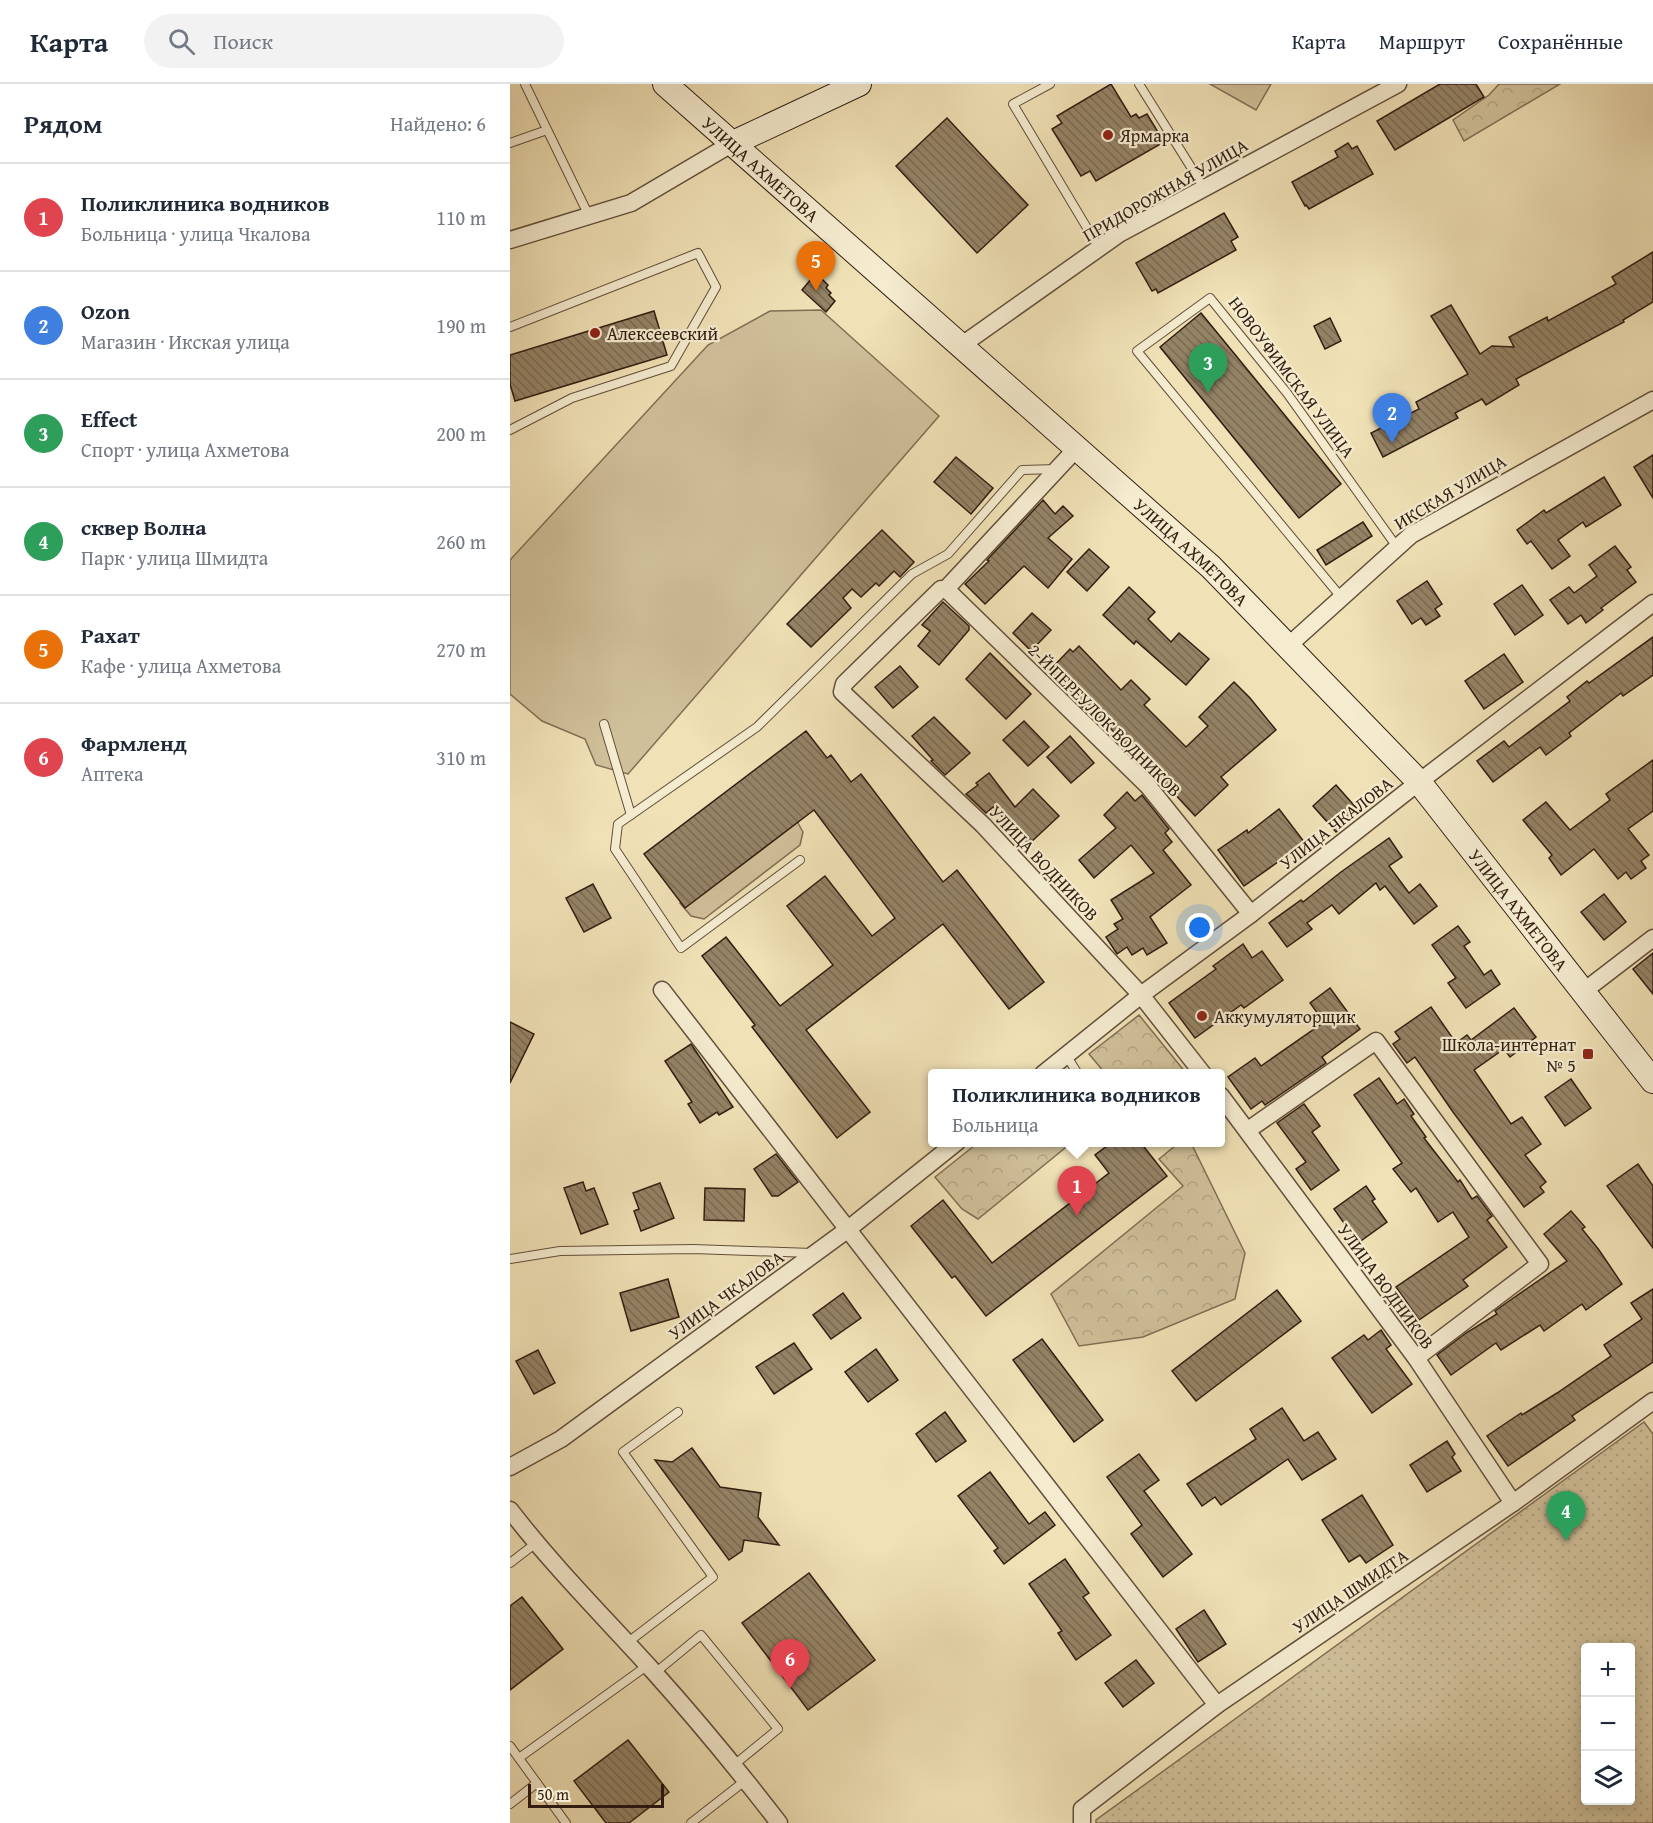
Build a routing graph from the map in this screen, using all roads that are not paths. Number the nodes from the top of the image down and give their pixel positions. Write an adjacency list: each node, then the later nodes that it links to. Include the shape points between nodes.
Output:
1 (525, 84): 7 (lane)
2 (665, 84): 9 (main road, УЛИЦА АХМЕТОВА)
3 (859, 84): 9 (main road)
4 (1050, 84): 13 (lane, via 1013,104)
5 (1138, 84): 10 (lane)
6 (1398, 84): 10 (street, ПРИДОРОЖНАЯ УЛИЦА)
7 (547, 130): 8 (lane); 11 (lane)
8 (510, 143)
9 (733, 143): 11 (street, via 631,202); 15 (main road, УЛИЦА АХМЕТОВА)
10 (1204, 188): 13 (street, ПРИДОРОЖНАЯ УЛИЦА)
11 (589, 217): 12 (street)
12 (510, 240)
13 (1099, 248): 15 (street, ПРИДОРОЖНАЯ УЛИЦА)
14 (510, 327): 17 (lane, via 698,254 716,287 671,366 572,398)
15 (962, 345): 18 (main road, УЛИЦА АХМЕТОВА)
16 (1653, 400): 20 (street, ИКСКАЯ УЛИЦА, via 1427,525)
17 (510, 430)
18 (1076, 449): 19 (street); 24 (main road, УЛИЦА АХМЕТОВА, via 1211,567)
19 (1057, 469): 21 (street); 27 (lane, via 1022,470 948,554 912,574 757,727)
20 (1397, 547): 22 (street, ИКСКАЯ УЛИЦА); 22 (lane, НОВОУФИМСКАЯ УЛИЦА, via 1287,393 1210,298 1137,351)
21 (946, 589): 29 (street, 2-Й ПЕРЕУЛОК ВОДНИКОВ, via 1148,786); 33 (street, УЛИЦА ВОДНИКОВ, via 941,589 844,684 842,692 983,825)
22 (1341, 597): 24 (street, ИКСКАЯ УЛИЦА)
23 (1653, 603): 26 (street, УЛИЦА ЧКАЛОВА)
24 (1288, 646): 26 (main road, УЛИЦА АХМЕТОВА)
25 (603, 724): 27 (lane)
26 (1419, 782): 29 (street, УЛИЦА ЧКАЛОВА); 32 (main road, УЛИЦА АХМЕТОВА)
27 (631, 815): 28 (lane, via 618,825 615,849 681,948)
28 (800, 860)
29 (1251, 914): 33 (street, УЛИЦА ЧКАЛОВА)
30 (1653, 938): 32 (street)
31 (662, 990): 42 (street)
32 (1584, 991): 38 (main road, УЛИЦА АХМЕТОВА)
33 (1141, 995): 34 (street, УЛИЦА ЧКАЛОВА); 37 (street, УЛИЦА ВОДНИКОВ)
34 (1066, 1055): 35 (street, УЛИЦА ЧКАЛОВА); 36 (lane)
35 (1049, 1069)
36 (1075, 1069)
37 (1199, 1069)
38 (1653, 1081)
39 (1225, 1101): 40 (street, УЛИЦА ВОДНИКОВ)
40 (1248, 1130): 45 (street, УЛИЦА ВОДНИКОВ); 45 (street, via 1376,1041 1540,1264)
41 (952, 1147): 42 (street, УЛИЦА ЧКАЛОВА)
42 (848, 1230): 43 (street, УЛИЦА ЧКАЛОВА); 55 (street)
43 (816, 1253): 44 (lane, via 693,1249 560,1251); 48 (street, УЛИЦА ЧКАЛОВА, via 561,1439)
44 (510, 1259)
45 (1416, 1358): 49 (street, УЛИЦА ВОДНИКОВ)
46 (1653, 1401): 49 (street, УЛИЦА ШМИДТА)
47 (678, 1412): 53 (lane, via 623,1452 713,1577)
48 (510, 1467)
49 (1514, 1503): 55 (street, УЛИЦА ШМИДТА)
50 (510, 1510): 51 (street)
51 (536, 1543): 52 (lane); 53 (street)
52 (510, 1563)
53 (627, 1643): 54 (street)
54 (651, 1669): 57 (lane); 58 (street); 58 (lane, via 701,1635 778,1729)
55 (1217, 1705): 65 (street, УЛИЦА ШМИДТА, via 1082,1809)
56 (510, 1746): 57 (lane)
57 (519, 1758): 60 (lane)
58 (734, 1765): 59 (street)
59 (746, 1780): 63 (lane); 64 (street)
60 (537, 1783): 61 (lane); 62 (lane)
61 (510, 1803)
62 (566, 1823)
63 (691, 1823)
64 (779, 1823)
65 (1082, 1823)

